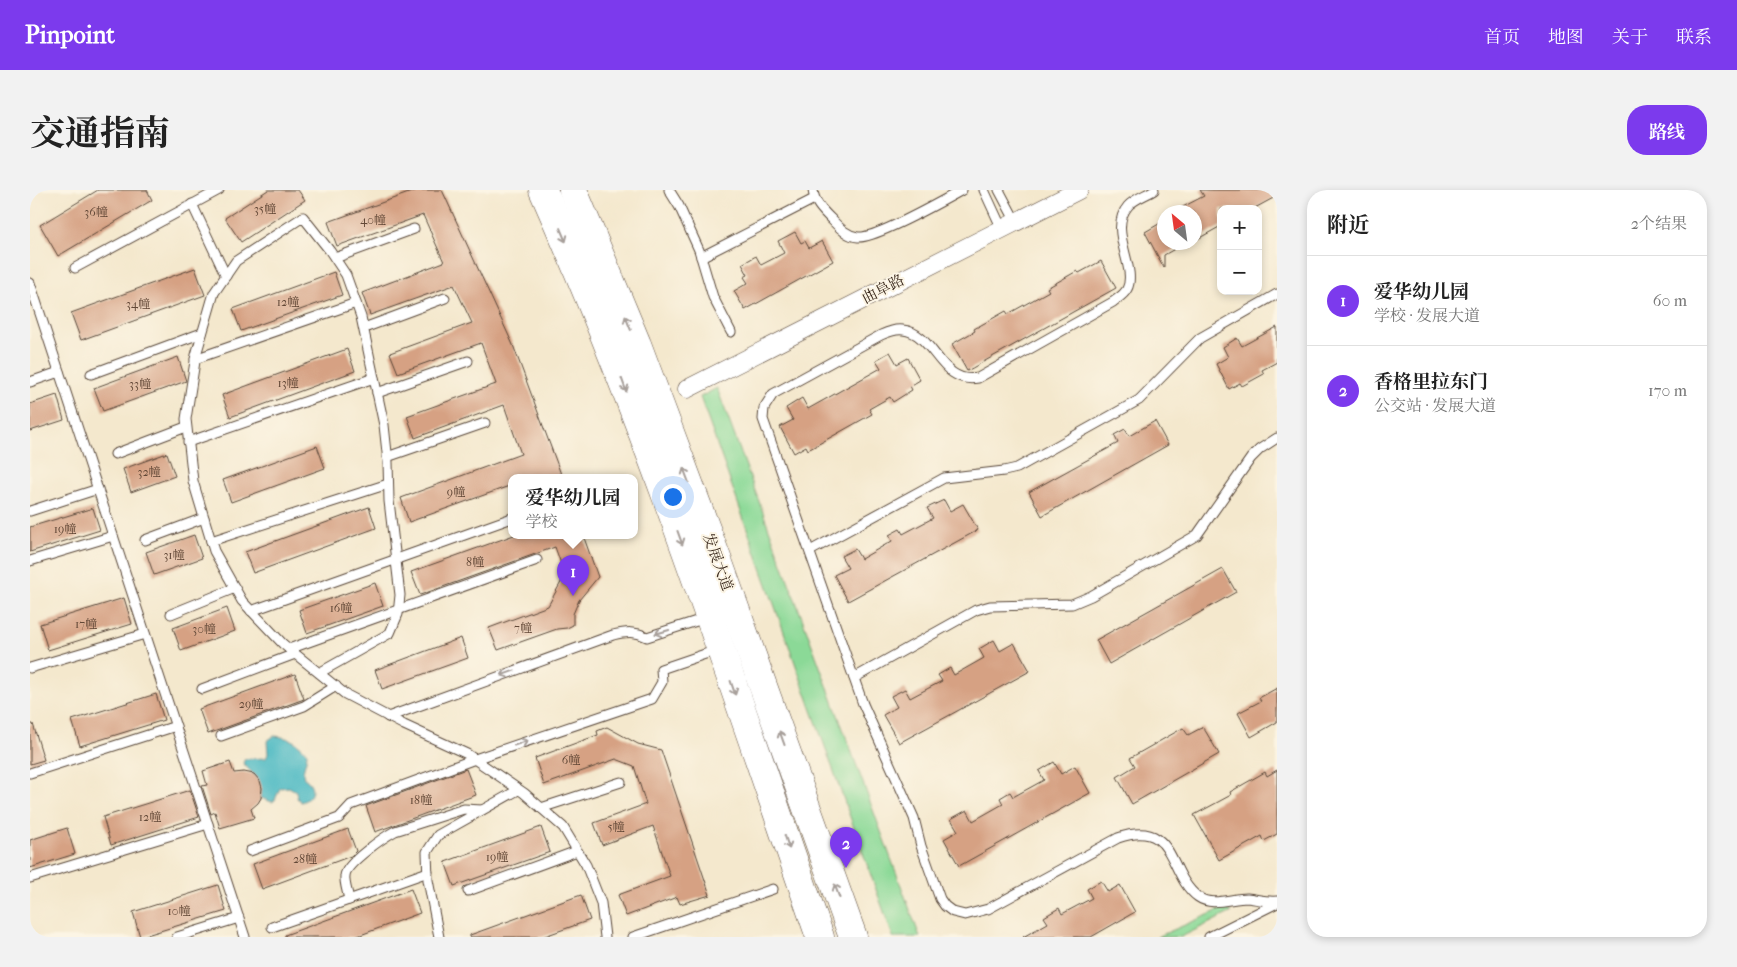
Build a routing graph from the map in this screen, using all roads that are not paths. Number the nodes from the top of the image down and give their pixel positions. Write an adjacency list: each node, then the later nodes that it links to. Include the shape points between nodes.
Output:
1 (219, 190): 11 (lane)
2 (543, 190): 56 (main road, 发展大道, one-way to 56, via 610,346)
3 (573, 190): 91 (main road, 发展大道, one-way to 3, via 637,344)
4 (669, 190): 14 (lane)
5 (962, 190): 10 (lane, via 868,237 844,232)
6 (984, 190): 12 (lane)
7 (999, 190): 12 (lane)
8 (1079, 190): 12 (street, 曲阜路)
9 (1154, 190): 48 (lane, via 1129,204 1120,221 1128,272 1128,287 1123,295 978,378 969,380 953,374 919,337 902,329 881,335 773,394 764,408 763,419)
10 (813, 194): 14 (lane)
11 (192, 204): 16 (lane); 17 (lane)
12 (1009, 226): 32 (street, 曲阜路)
13 (414, 229): 15 (lane)
14 (700, 257): 24 (lane, via 713,298)
15 (335, 258): 17 (lane, via 303,217 236,261); 22 (lane, via 346,275)
16 (75, 268)
17 (226, 276): 25 (lane, via 214,293)
18 (30, 284): 19 (lane)
19 (31, 294): 28 (lane)
20 (1277, 294): 48 (lane, via 1200,338 1139,400 1126,409 1017,468 944,478)
21 (445, 298): 23 (lane)
22 (356, 303): 23 (lane); 26 (lane)
23 (364, 328): 30 (lane)
24 (731, 332)
25 (202, 333): 26 (lane); 29 (lane)
26 (195, 359): 35 (lane)
27 (468, 361): 33 (lane)
28 (59, 372): 31 (lane); 41 (lane)
29 (90, 374)
30 (374, 378): 33 (lane); 37 (lane)
31 (30, 382)
32 (687, 389)
33 (377, 393): 39 (lane)
34 (485, 423): 39 (lane)
35 (186, 427): 37 (lane); 38 (lane)
36 (1277, 438): 62 (lane, via 1251,458 1196,535 1091,596 1072,604 990,606 976,610)
37 (188, 442): 43 (lane, via 193,482)
38 (115, 454)
39 (387, 457): 40 (lane)
40 (388, 484): 47 (lane); 49 (lane)
41 (98, 489): 42 (lane); 45 (lane)
42 (30, 511)
43 (204, 518): 46 (lane); 47 (lane)
44 (508, 519): 49 (lane)
45 (113, 536): 51 (lane); 57 (lane)
46 (145, 540)
47 (211, 542): 52 (lane)
48 (810, 550): 62 (lane)
49 (396, 560): 53 (lane); 54 (lane)
50 (537, 560): 53 (lane)
51 (30, 561)
52 (235, 588): 54 (lane); 55 (lane)
53 (399, 609): 59 (lane); 61 (lane, via 390,633)
54 (251, 611): 59 (lane)
55 (171, 614)
56 (708, 617): 58 (main road, 发展大道); 65 (lane, one-way to 65, via 647,637 638,632 613,635)
57 (145, 634): 60 (lane); 66 (lane)
58 (720, 649): 68 (lane, one-way to 58, via 652,699 662,682 661,669); 90 (main road, 发展大道, one-way to 90)
59 (292, 651): 61 (lane); 64 (lane)
60 (30, 668)
61 (319, 673): 63 (lane)
62 (854, 678): 82 (lane, via 914,818 940,899 953,912 964,915 988,909 1131,834 1145,834 1162,843 1187,884 1206,901 1241,898)
63 (336, 686): 65 (lane); 67 (lane, via 304,706)
64 (202, 689)
65 (388, 717): 68 (lane)
66 (176, 726): 69 (lane); 74 (lane)
67 (221, 736)
68 (474, 759): 71 (lane); 75 (lane, via 351,805 339,818)
69 (30, 773)
70 (620, 782): 72 (lane)
71 (518, 790): 72 (lane); 73 (lane)
72 (541, 808): 76 (lane, via 563,826)
73 (482, 810): 77 (lane, via 438,835 427,852); 81 (lane, via 464,809 385,837 348,868 344,876)
74 (208, 824): 78 (lane); 83 (lane)
75 (250, 850)
76 (577, 851): 80 (lane); 88 (lane, via 601,903)
77 (428, 872): 81 (lane); 87 (lane)
78 (30, 878)
79 (773, 890): 89 (lane)
80 (468, 891)
81 (349, 900): 84 (lane)
82 (1277, 902): 92 (lane)
83 (239, 918): 85 (lane); 86 (lane)
84 (272, 927)
85 (177, 937)
86 (245, 937)
87 (439, 937)
88 (605, 937)
89 (633, 937)
90 (820, 937)
91 (853, 937)
92 (1209, 937)

